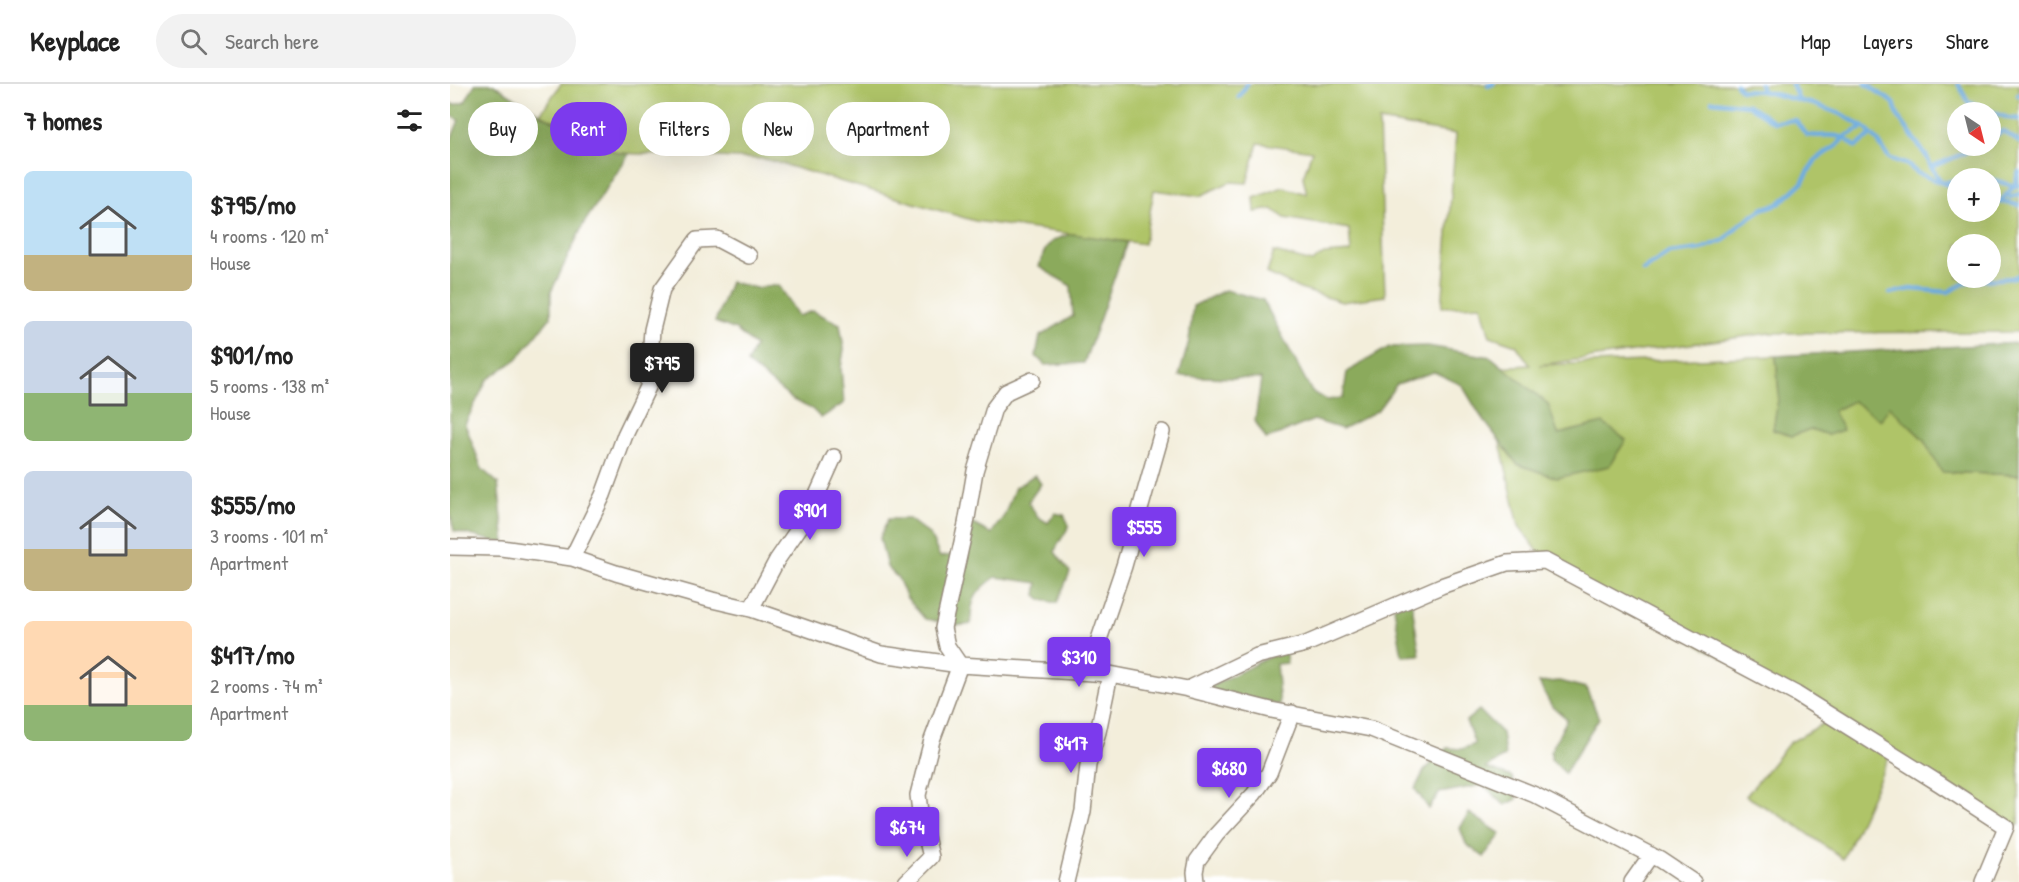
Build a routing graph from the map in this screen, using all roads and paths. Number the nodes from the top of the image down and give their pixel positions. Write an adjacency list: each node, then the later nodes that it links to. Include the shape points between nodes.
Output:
1 (749, 256): 6 (street, via 717,239 698,240 662,290 652,330 648,387)
2 (1032, 380): 8 (street, via 1006,392 994,408 975,471 943,628 947,646)
3 (1162, 432): 9 (street, via 1124,566)
4 (834, 457): 7 (street, via 808,515 777,560)
5 (450, 547): 6 (street, via 501,548)
6 (572, 558): 7 (street)
7 (751, 609): 8 (street, via 881,654)
8 (960, 665): 9 (street); 14 (street, via 932,740 918,795 931,857)
9 (1088, 672): 10 (street)
10 (1110, 674): 11 (street); 15 (street)
11 (1188, 689): 12 (street); 19 (street, via 1257,656 1306,644 1441,586 1507,563 1545,561 1796,694 2006,827)
12 (1292, 713): 13 (street, via 1371,729 1434,753 1535,795); 16 (street, via 1269,773 1197,861)
13 (1651, 855): 17 (street); 18 (street)
14 (906, 882)
15 (1066, 882)
16 (1196, 882)
17 (1632, 882)
18 (1693, 882)
19 (1983, 882)

